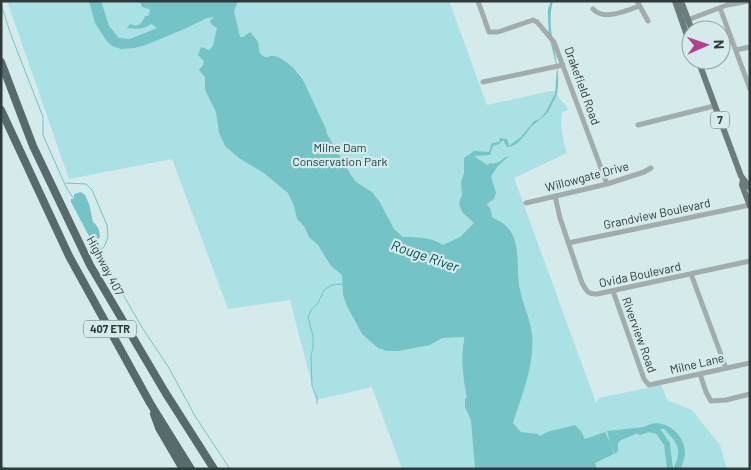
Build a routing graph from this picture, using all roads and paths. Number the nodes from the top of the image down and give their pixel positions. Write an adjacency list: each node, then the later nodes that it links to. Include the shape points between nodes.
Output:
1 (478, 1): 15 (street, Drakefield Road, via 489,32 535,21 554,42)
2 (675, 1): 8 (main road)
3 (680, 1): 9 (main road)
4 (749, 1): 6 (street)
5 (638, 4): 7 (street, via 630,10 604,15); 11 (street)
6 (720, 8): 10 (street); 13 (street)
7 (592, 9)
8 (684, 20)
9 (685, 20)
10 (688, 20)
11 (648, 21)
12 (750, 47): 13 (street)
13 (736, 50): 18 (street)
14 (1, 62): 39 (highway, Highway 407 / 407 ETR, via 33,146 90,265)
15 (563, 65): 17 (street); 24 (street, Drakefield Road)
16 (701, 70): 19 (main road, 7)
17 (483, 82)
18 (750, 89)
19 (714, 106): 21 (street); 23 (main road, 7)
20 (1, 110): 38 (highway, 407 ETR, via 69,256)
21 (638, 124)
22 (651, 168): 24 (street, Willowgate Drive)
23 (743, 180): 25 (main road, 7); 28 (main road, 7)
24 (607, 184): 26 (street, Willowgate Drive)
25 (750, 188)
26 (555, 196): 27 (street, Willowgate Drive); 29 (street)
27 (526, 203)
28 (750, 205): 29 (street, Grandview Boulevard)
29 (568, 243): 32 (street, Ovida Boulevard, via 587,292 594,295)
30 (750, 261): 31 (street, Ovida Boulevard)
31 (692, 274): 32 (street, Ovida Boulevard); 34 (street)
32 (613, 291): 36 (street, Riverview Road, via 644,379)
33 (750, 363): 34 (street, Milne Lane)
34 (726, 368): 35 (street, Milne Lane)
35 (700, 374): 36 (street, Milne Lane); 37 (street, via 711,401)
36 (649, 385)
37 (750, 394)
38 (150, 403): 40 (highway, via 159,428); 41 (highway, 407 ETR)
39 (181, 415): 42 (highway, Highway 407 / 407 ETR); 43 (highway)
40 (183, 469)
41 (191, 469)
42 (214, 469)
43 (221, 469)

